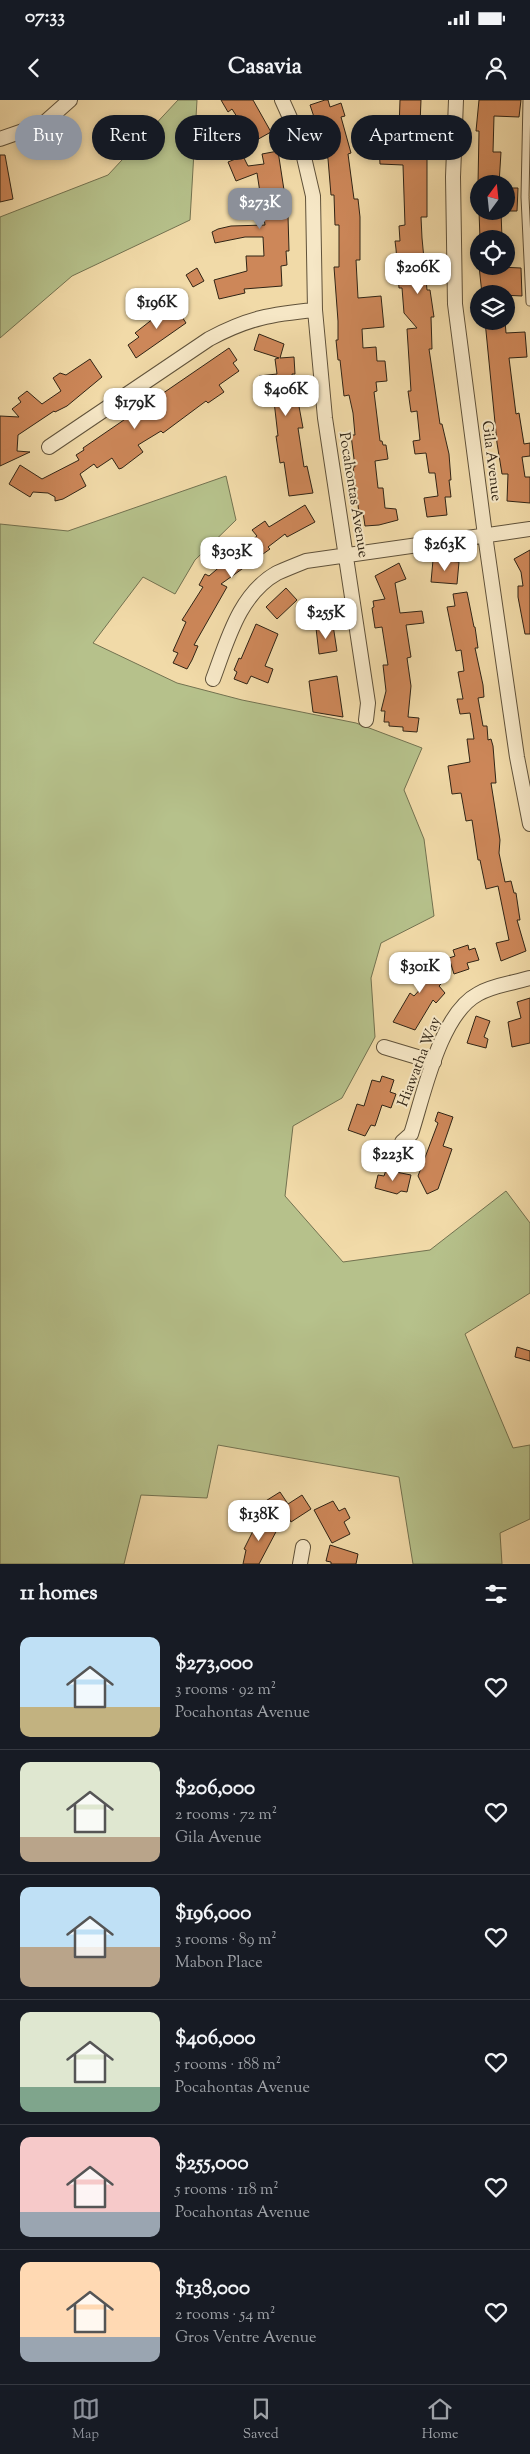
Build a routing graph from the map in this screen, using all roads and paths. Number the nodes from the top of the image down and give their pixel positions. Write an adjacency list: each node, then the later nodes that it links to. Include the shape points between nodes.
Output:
1 (70, 100): 5 (street, via 43,124)
2 (282, 100): 7 (street, Pocahontas Avenue, via 300,140 313,196)
3 (456, 100): 10 (street, Gila Avenue, via 453,177 455,304)
4 (527, 100): 6 (lane, via 525,197)
5 (0, 139)
6 (530, 302)
7 (315, 310): 8 (street, via 271,314 236,324); 11 (street, Pocahontas Avenue, via 325,418)
8 (49, 447)
9 (530, 529): 10 (street)
10 (485, 535): 11 (street); 14 (street, Gila Avenue, via 517,757)
11 (346, 556): 12 (street, via 306,561 276,574 258,588 236,616); 13 (street, Pocahontas Avenue, via 368,703)
12 (213, 679)
13 (366, 720)
14 (530, 824)
15 (530, 978): 17 (street, Hiawatha Way, via 478,994 455,1016)
16 (384, 1046): 17 (street)
17 (434, 1062): 18 (street, Hiawatha Way, via 411,1134)
18 (402, 1142)
19 (303, 1547): 20 (street)
20 (300, 1564)

